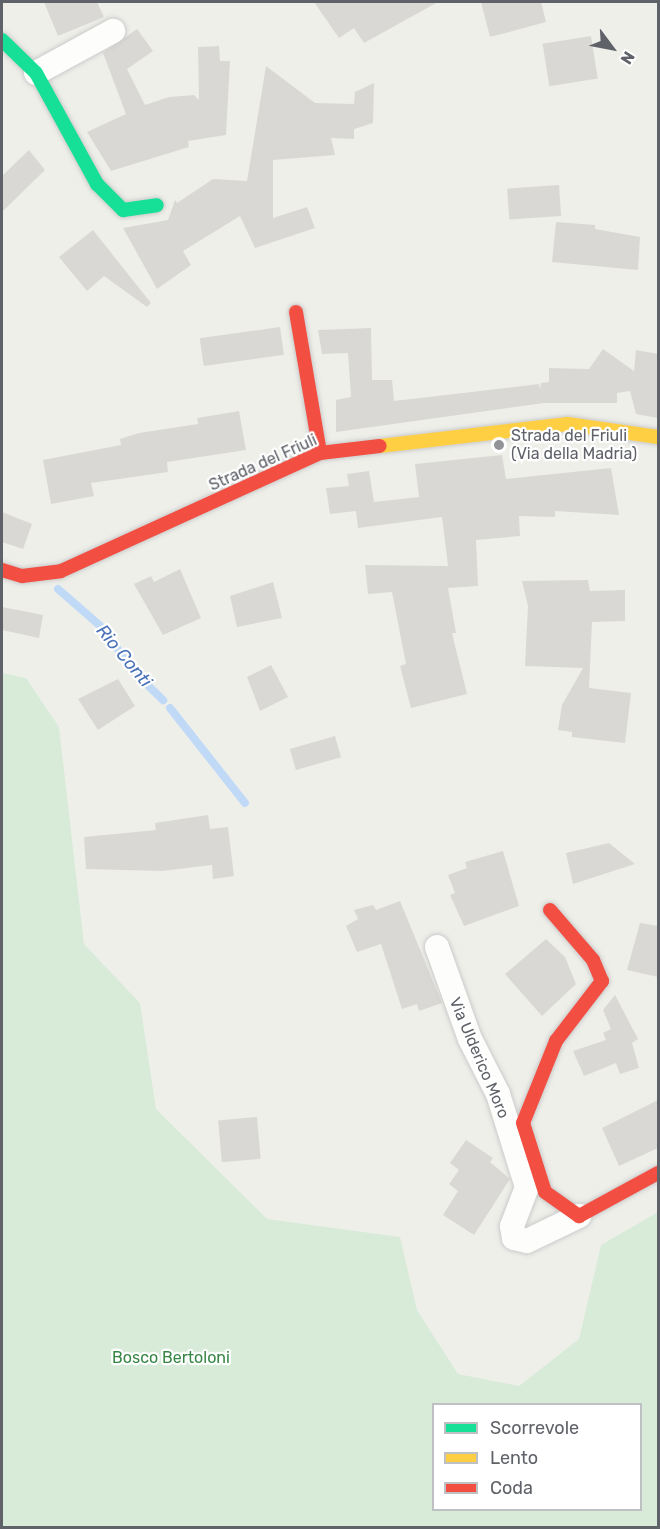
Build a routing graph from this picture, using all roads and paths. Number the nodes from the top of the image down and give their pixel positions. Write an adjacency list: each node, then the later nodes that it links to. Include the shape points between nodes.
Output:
1 (113, 31): 3 (street)
2 (2, 40): 3 (street)
3 (36, 73): 4 (street, via 82,163 97,184 123,210)
4 (157, 205)
5 (296, 312): 7 (street)
6 (658, 437): 7 (street, Strada del Friuli, via 568,424)
7 (320, 453): 8 (street, Strada del Friuli, via 61,571 22,576)
8 (2, 570)
9 (550, 910): 12 (street, Via Ulderico Moro, via 593,960 602,981 556,1041 523,1123 545,1192)
10 (437, 947): 12 (street, Via Ulderico Moro, via 470,1039 498,1094 527,1187 512,1226 514,1238 527,1241)
11 (658, 1173): 12 (street, Via Ulderico Moro)
12 (579, 1216)

